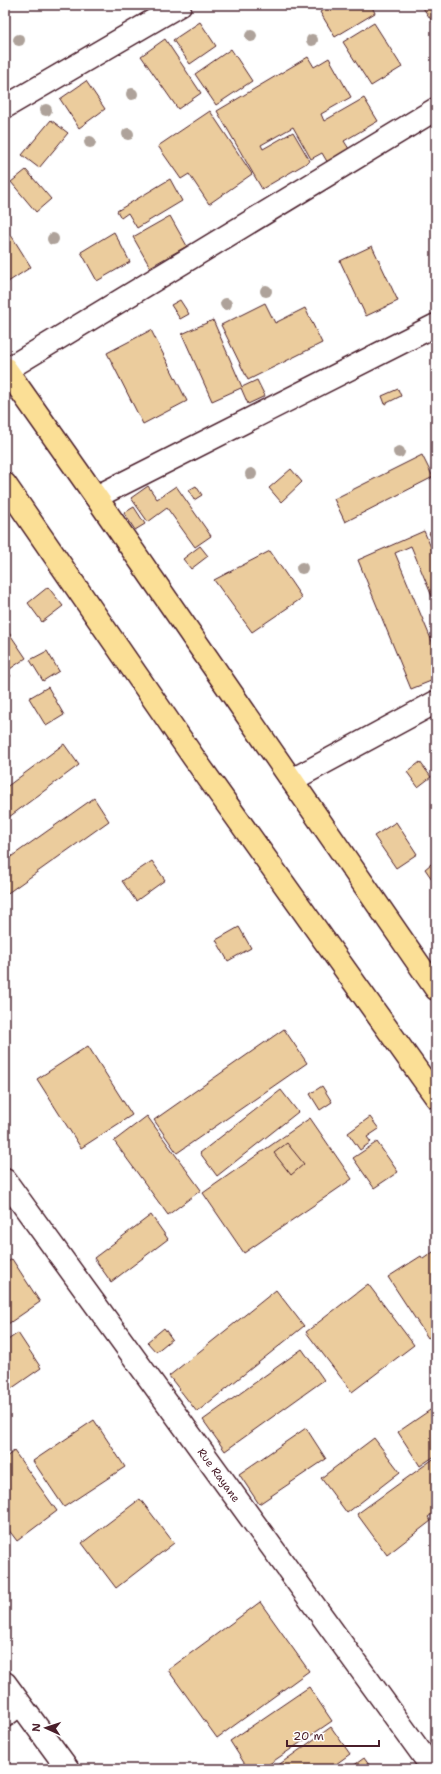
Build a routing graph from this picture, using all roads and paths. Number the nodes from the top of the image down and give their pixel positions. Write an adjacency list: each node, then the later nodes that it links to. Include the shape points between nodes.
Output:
1 (180, 5): 2 (street)
2 (5, 107)
3 (436, 109): 5 (street)
4 (436, 324): 7 (street)
5 (6, 369): 7 (main road)
6 (8, 494): 11 (main road)
7 (96, 497): 9 (main road)
8 (436, 702): 9 (street)
9 (292, 780): 10 (main road)
10 (436, 989)
11 (436, 1097)
12 (5, 1180): 16 (street, Rue Rayane)
13 (5, 1683): 14 (street)
14 (13, 1710): 15 (street)
15 (68, 1769)
16 (433, 1769)

